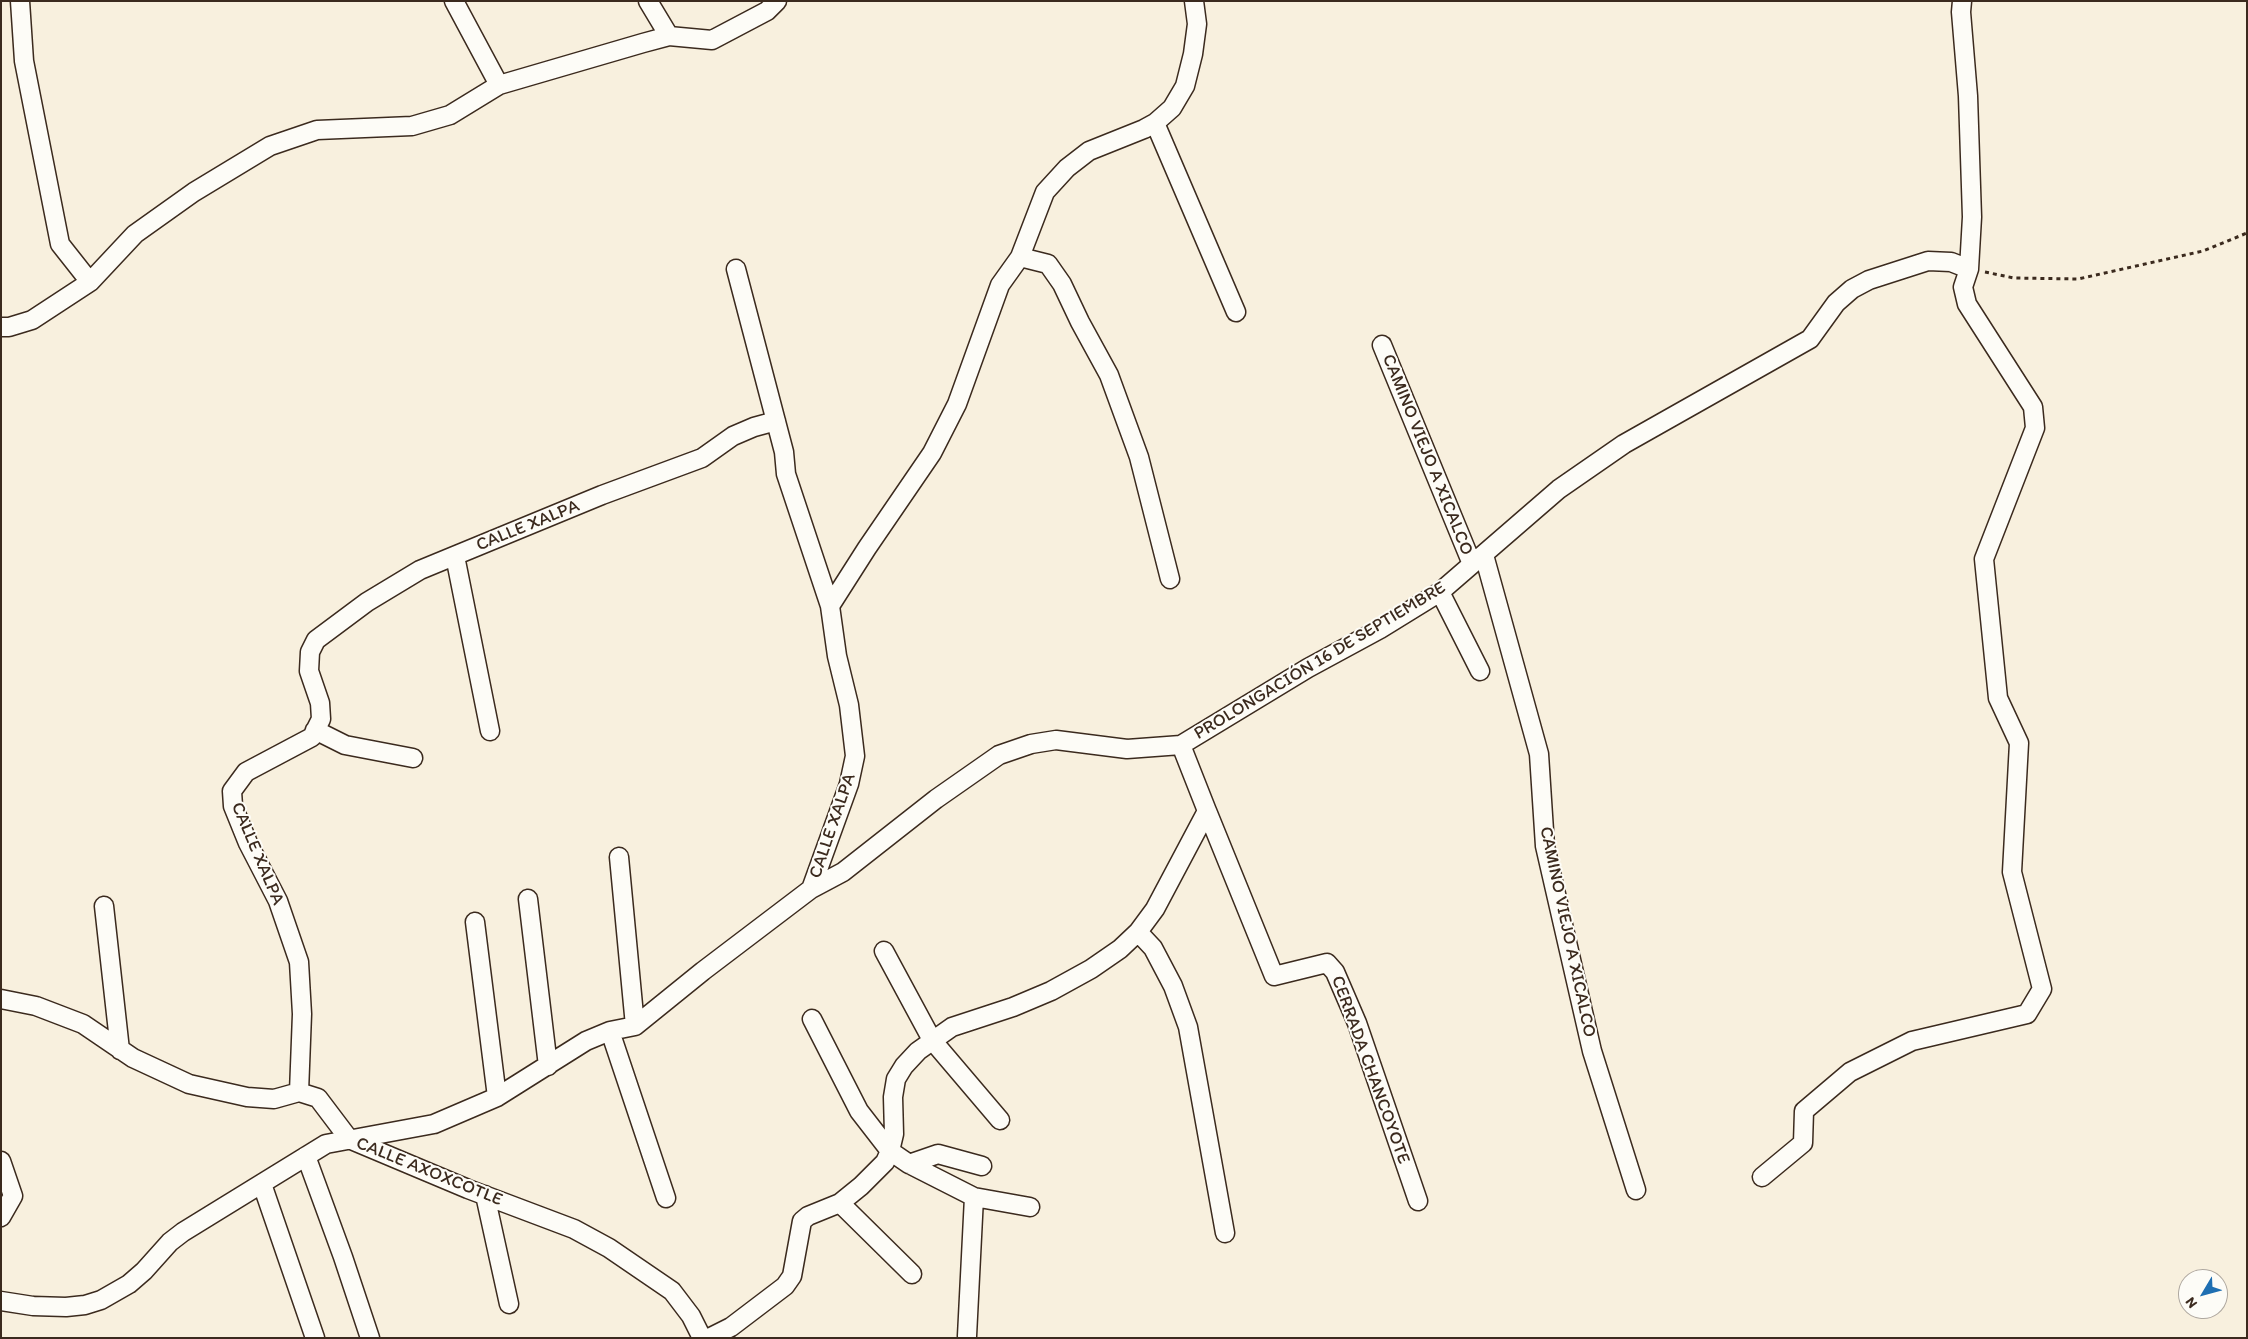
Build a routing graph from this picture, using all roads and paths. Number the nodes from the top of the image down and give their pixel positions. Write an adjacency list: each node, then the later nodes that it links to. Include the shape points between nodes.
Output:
1 (20, 1): 14 (street, via 24,61 60,244)
2 (454, 1): 8 (street)
3 (648, 1): 7 (street)
4 (776, 1): 7 (street, via 767,11 712,40)
5 (1194, 1): 9 (street, via 1198,24 1185,86 1172,108)
6 (1962, 1): 13 (street, via 1960,12 1968,96 1972,217)
7 (668, 36): 8 (street)
8 (500, 85): 14 (street, via 450,115 412,126 317,130 270,146 194,192 135,234)
9 (1155, 123): 11 (street, via 1089,151 1067,168 1045,192); 15 (street)
10 (2247, 233): 13 (path, via 2203,250 2078,279 2014,278)
11 (1020, 256): 21 (street, via 1048,264 1062,284 1109,375 1138,457); 23 (street, via 1000,285 957,404 932,454)
12 (736, 269): 18 (street)
13 (1970, 269): 20 (street, PROLONGACIÓN 16 DE SEPTIEMBRE, via 1952,262 1928,261 1868,280 1852,289 1836,303 1810,338 1624,444 1559,489); 53 (street, via 1963,287 1967,304 2033,407 2035,428 1984,559 1998,698 2019,743 2012,872 2042,989 2027,1014 1912,1042 1850,1072 1804,1111 1803,1144)
14 (90, 282): 16 (street, via 32,320)
15 (1236, 312)
16 (1, 327)
17 (1382, 345): 20 (street, CAMINO VIEJO A XICALCO)
18 (776, 421): 19 (street, CALLE XALPA, via 733,436 702,458); 23 (street, CALLE XALPA, via 786,474)
19 (455, 556): 25 (street, CALLE XALPA, via 405,579 367,602 316,640 310,652 309,671 320,703 321,719); 26 (street)
20 (1478, 560): 22 (street, PROLONGACIÓN 16 DE SEPTIEMBRE); 55 (street, CAMINO VIEJO A XICALCO, via 1539,754 1545,846 1592,1051)
21 (1170, 579)
22 (1440, 592): 24 (street); 27 (street, PROLONGACIÓN 16 DE SEPTIEMBRE)
23 (830, 606): 31 (street, CALLE XALPA, via 855,756 849,784)
24 (1480, 670)
25 (315, 730): 28 (street, via 345,745); 44 (street, CALLE XALPA, via 312,736 246,772 232,790 233,806 278,901 298,962 302,1014)
26 (490, 730)
27 (1181, 745): 29 (street); 31 (street, via 1127,749 1056,740 999,755 936,799 843,872)
28 (413, 758)
29 (1207, 811): 35 (street, via 1155,909); 59 (street, CERRADA CHANCOYOTE, via 1274,976 1327,963 1336,972)
30 (619, 857): 39 (street)
31 (811, 889): 39 (street)
32 (528, 899): 43 (street)
33 (104, 906): 42 (street)
34 (475, 922): 45 (street)
35 (1138, 932): 41 (street, via 1091,969 1050,991 952,1027); 63 (street, via 1153,948 1188,1028)
36 (884, 951): 41 (street)
37 (1, 999): 42 (street, via 36,1006 82,1024)
38 (812, 1019): 48 (street, via 860,1111)
39 (635, 1026): 40 (street)
40 (610, 1031): 43 (street, via 586,1041); 58 (street)
41 (932, 1040): 46 (street); 48 (street, via 904,1066 896,1079)
42 (120, 1050): 44 (street, via 189,1084 247,1097 274,1099)
43 (548, 1066): 45 (street)
44 (299, 1092): 47 (street, CALLE AXOXCOTLE, via 318,1098)
45 (498, 1097): 47 (street, via 434,1124)
46 (1000, 1120)
47 (349, 1139): 49 (street, via 326,1144); 56 (street, CALLE AXOXCOTLE)
48 (890, 1151): 51 (street); 60 (street, via 878,1170)
49 (306, 1156): 54 (street); 69 (street)
50 (1, 1162): 62 (street, via 13,1196)
51 (909, 1164): 52 (street, via 938,1154); 57 (street)
52 (982, 1166)
53 (1762, 1177)
54 (262, 1184): 65 (street, via 183,1232 129,1284 101,1300 66,1307); 68 (street)
55 (1636, 1190)
56 (485, 1195): 66 (street); 70 (street, CALLE AXOXCOTLE, via 574,1229 609,1248 672,1291 691,1316)
57 (974, 1197): 61 (street); 67 (street)
58 (666, 1198)
59 (1418, 1201)
60 (840, 1203): 64 (street); 71 (street, via 802,1221 792,1276 785,1286 731,1327)
61 (1030, 1207)
62 (1, 1217)
63 (1225, 1233)
64 (912, 1274)
65 (1, 1301)
66 (509, 1304)
67 (968, 1336)
68 (315, 1338)
69 (370, 1338)
70 (702, 1338)
71 (709, 1338)

